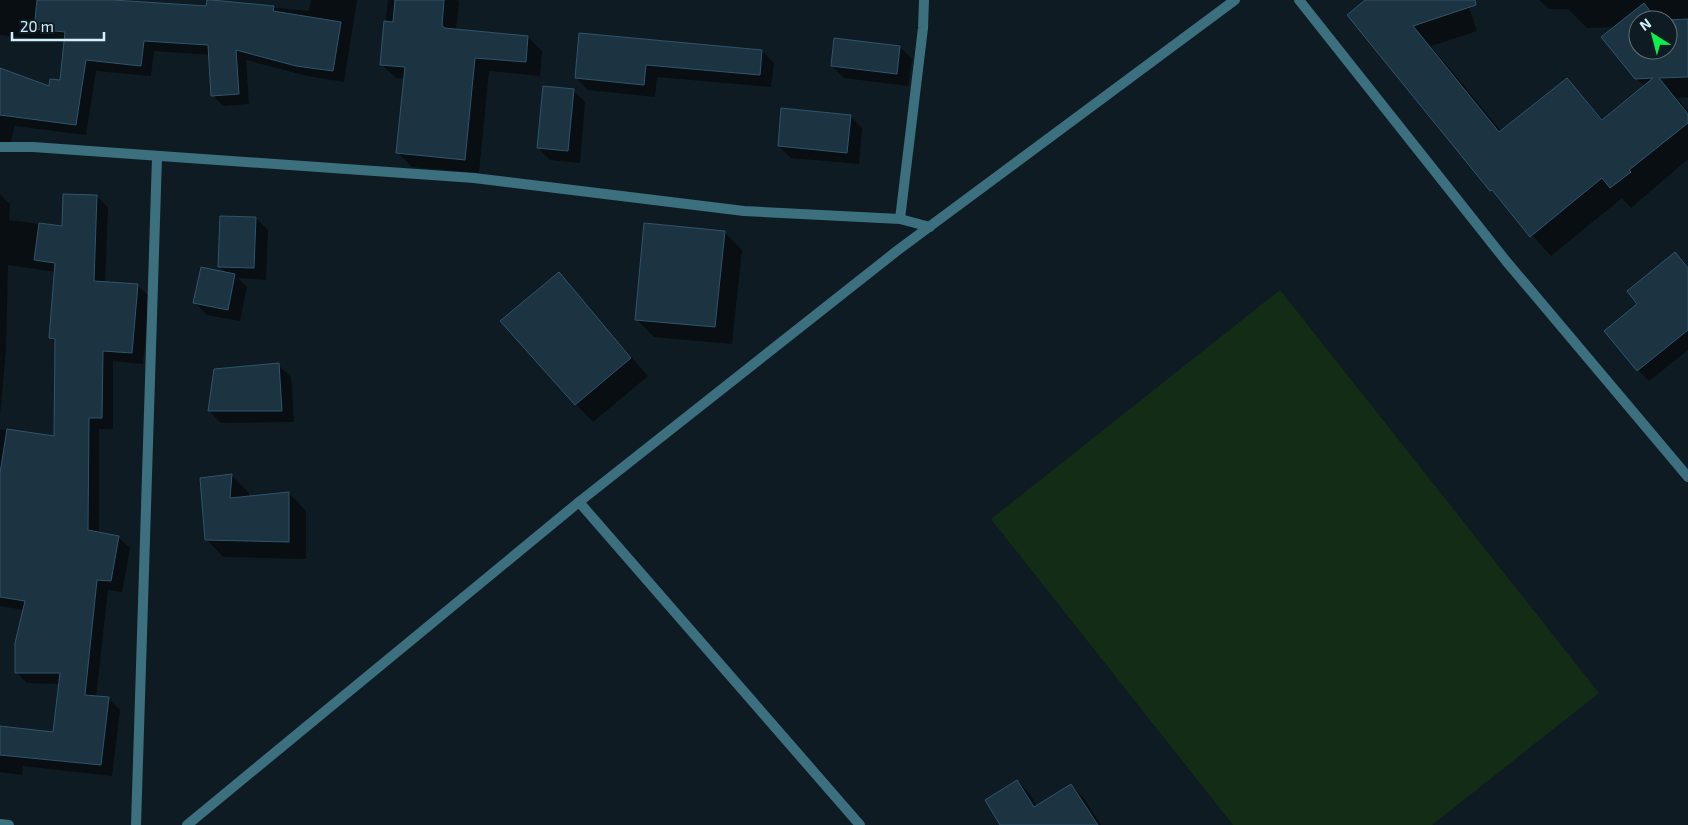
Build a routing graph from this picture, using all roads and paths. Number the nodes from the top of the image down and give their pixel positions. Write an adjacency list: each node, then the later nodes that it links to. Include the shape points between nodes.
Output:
1 (924, 0): 6 (street)
2 (1235, 0): 7 (street)
3 (1299, 0): 8 (street, via 1506,261)
4 (0, 147): 5 (street)
5 (157, 157): 6 (street, via 474,178 744,211); 12 (street)
6 (900, 219): 7 (street)
7 (930, 227): 9 (street)
8 (1688, 477)
9 (579, 502): 13 (street); 14 (street)
10 (0, 824): 11 (street)
11 (9, 825)
12 (136, 825)
13 (187, 825)
14 (860, 825)

